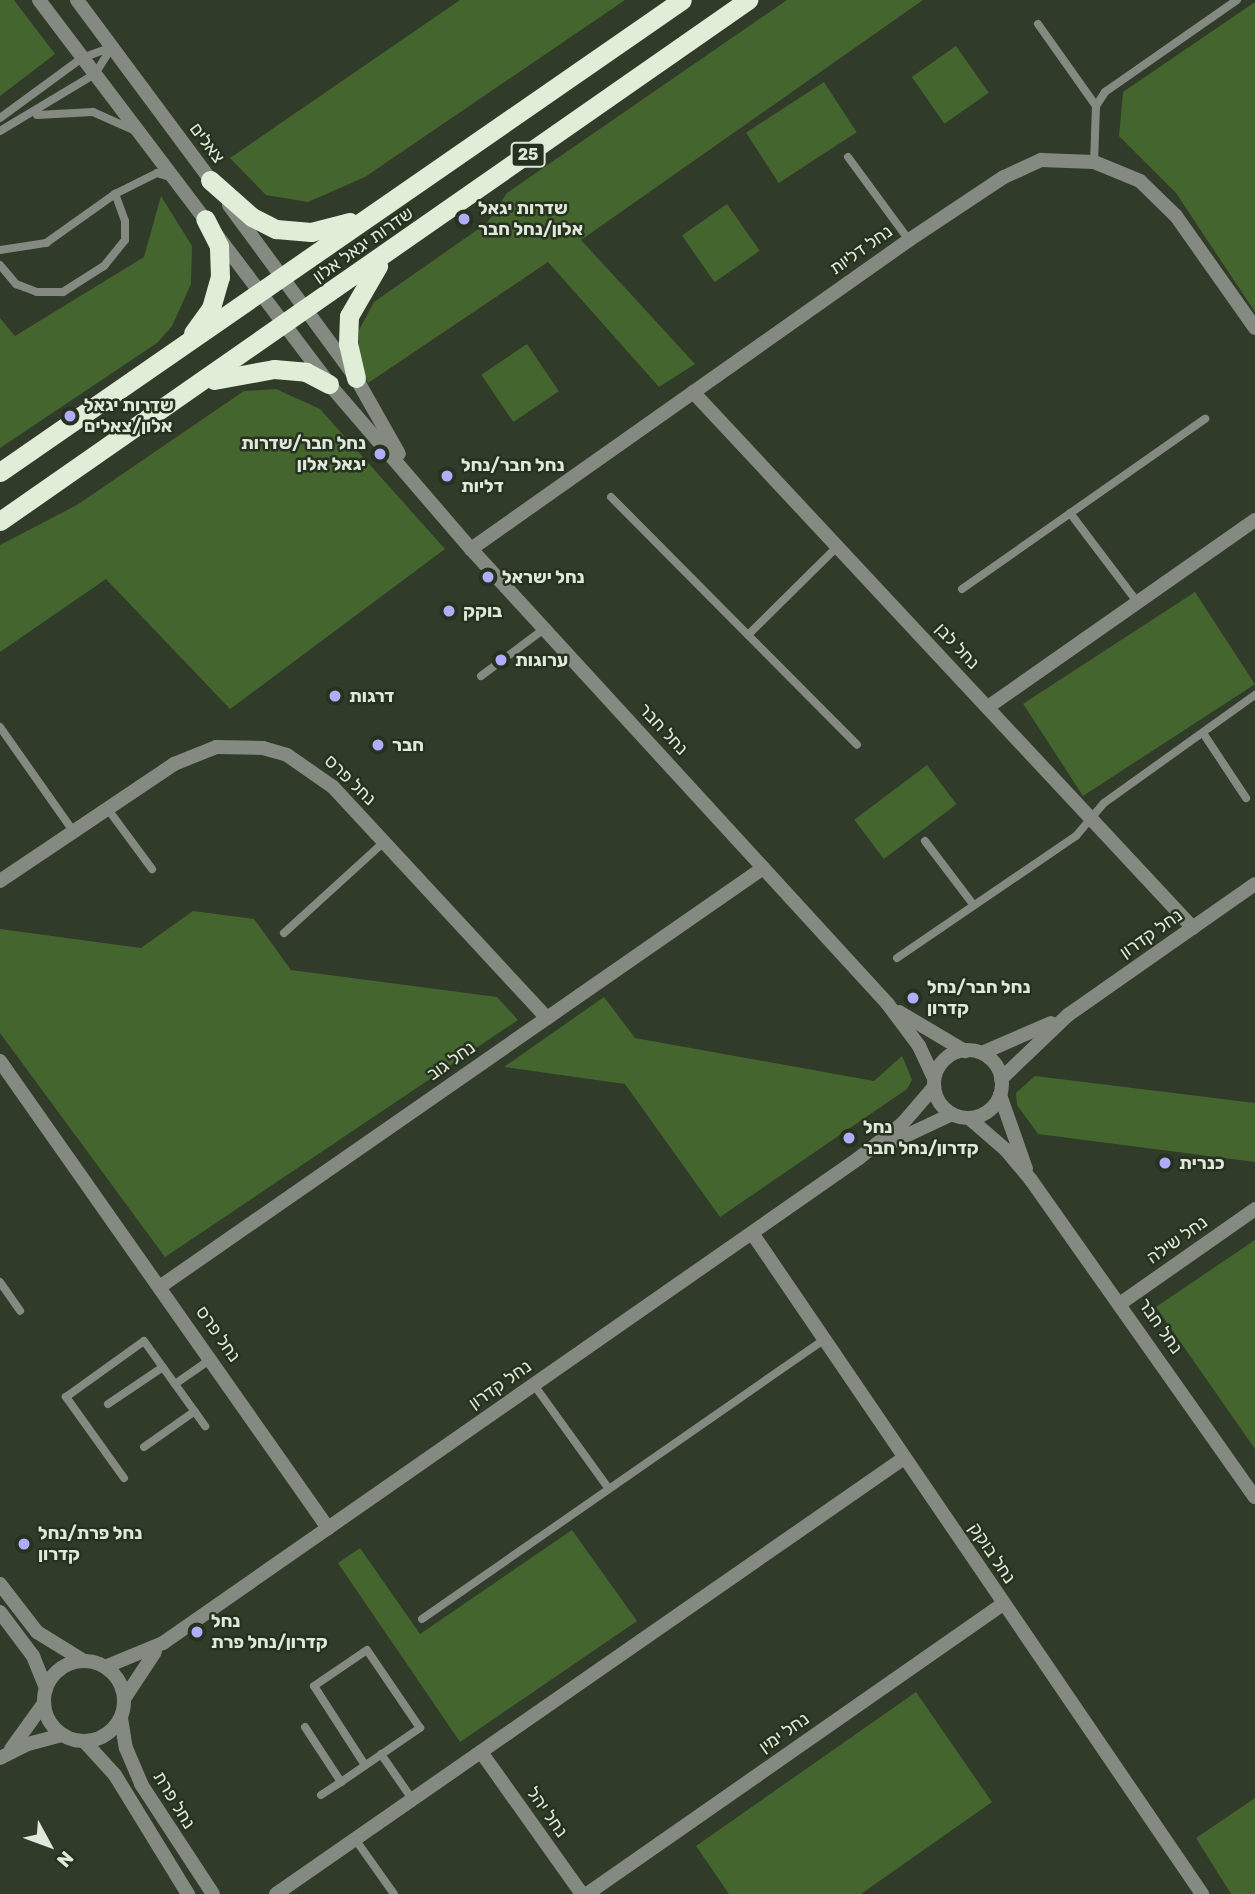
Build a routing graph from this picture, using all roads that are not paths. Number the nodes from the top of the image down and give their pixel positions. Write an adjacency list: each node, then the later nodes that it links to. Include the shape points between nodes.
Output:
1 (39, 0): 8 (street)
2 (77, 0): 7 (street, צאלים)
3 (682, 0): 20 (highway, שדרות יגאל אלון / 25)
4 (748, 0): 23 (highway, שדרות יגאל אלון / 25)
5 (1237, 0): 10 (lane, via 1105,92)
6 (1038, 24): 10 (lane)
7 (112, 47): 8 (lane); 9 (lane); 18 (street, צאלים)
8 (82, 58): 9 (street); 12 (lane)
9 (95, 74): 11 (lane); 14 (street)
10 (1096, 106): 16 (lane)
11 (30, 116): 13 (lane); 14 (lane, via 93,112 119,121)
12 (0, 118)
13 (0, 131)
14 (145, 138): 17 (street)
15 (848, 157): 22 (lane)
16 (1094, 162): 22 (street, נחל דליות, via 1056,158 1025,165); 30 (street, נחל דליות, via 1140,181 1157,195)
17 (176, 179): 19 (lane, via 157,173); 21 (street)
18 (210, 180): 20 (highway, via 251,217 288,231 325,230); 26 (street, צאלים)
19 (115, 194): 24 (lane, via 46,243); 25 (lane, via 125,221 125,240 104,266 63,292 37,292 16,284)
20 (383, 207): 26 (highway, שדרות יגאל אלון / 25)
21 (205, 219): 27 (street); 31 (highway, via 219,246 218,292 203,321)
22 (909, 240): 35 (street, נחל דליות)
23 (395, 248): 28 (highway, שדרות יגאל אלון / 25); 32 (highway, via 360,291 349,316 348,344)
24 (0, 250)
25 (0, 265)
26 (283, 276): 27 (highway, שדרות יגאל אלון / 25); 28 (street, צאלים)
27 (260, 292): 29 (street, נחל חבר); 31 (highway, שדרות יגאל אלון / 25)
28 (307, 309): 29 (highway, שדרות יגאל אלון / 25); 32 (street, נחל חבר)
29 (284, 326): 33 (street, נחל חבר); 34 (highway, שדרות יגאל אלון / 25)
30 (1255, 328)
31 (175, 351): 37 (highway, שדרות יגאל אלון / 25)
32 (356, 378): 38 (street, נחל חבר)
33 (329, 384): 34 (highway, via 306,372 274,369 243,372); 38 (street, נחל חבר)
34 (197, 387): 42 (highway, שדרות יגאל אלון / 25)
35 (692, 391): 43 (street, נחל לבן); 44 (street, נחל דליות)
36 (1205, 419): 40 (lane)
37 (0, 472)
38 (413, 479): 44 (street, נחל חבר)
39 (611, 497): 48 (lane)
40 (1070, 513): 45 (lane); 46 (lane)
41 (1255, 520): 46 (street)
42 (0, 521)
43 (838, 546): 48 (lane); 51 (street, נחל לבן)
44 (471, 549): 47 (street, נחל חבר)
45 (962, 589)
46 (1138, 603): 51 (street)
47 (544, 629): 49 (lane); 61 (street, נחל חבר)
48 (748, 635): 54 (lane)
49 (481, 676)
50 (1255, 695): 53 (lane)
51 (988, 707): 57 (street, נחל לבן)
52 (0, 727): 58 (lane)
53 (1203, 733): 55 (lane); 57 (lane, via 1104,803)
54 (857, 745)
55 (1246, 798)
56 (107, 808): 58 (street, נחל פרס); 60 (street, נחל פרס, via 194,754 216,747 262,748 310,767); 62 (lane)
57 (1089, 821): 65 (lane, via 1076,836); 66 (street, נחל לבן)
58 (73, 831): 63 (street, נחל פרס)
59 (925, 841): 65 (lane)
60 (384, 842): 67 (lane); 71 (street, נחל פרס)
61 (763, 868): 69 (street, נחל חבר); 71 (street, נחל גוב)
62 (152, 869)
63 (0, 881)
64 (1255, 884): 66 (street, נחל קדרון)
65 (972, 903): 68 (lane)
66 (1193, 928): 70 (street, נחל קדרון)
67 (284, 933)
68 (897, 958)
69 (887, 1003): 72 (street, נחל חבר); 76 (street, נחל חבר, via 919,1046)
70 (1068, 1014): 73 (street, נחל קדרון); 75 (street, נחל קדרון)
71 (547, 1018): 85 (street, נחל גוב)
72 (965, 1051): 73 (street); 76 (street, via 942,1062)
73 (982, 1054): 75 (street, via 995,1065)
74 (0, 1061): 85 (street, נחל פרס)
75 (1001, 1079): 77 (street)
76 (934, 1082): 78 (street, via 940,1103); 80 (street, נחל קדרון, via 903,1123)
77 (1000, 1095): 79 (street, via 985,1113); 81 (street, נחל חבר)
78 (952, 1114): 79 (street); 80 (street, נחל קדרון)
79 (969, 1118): 81 (street, נחל חבר, via 1006,1150)
80 (859, 1158): 83 (street, נחל קדרון)
81 (1031, 1180): 86 (street, נחל חבר)
82 (1255, 1209): 86 (street, נחל שילה)
83 (752, 1233): 88 (street, נחל בוקק); 92 (street, נחל קדרון)
84 (0, 1282): 87 (lane)
85 (161, 1286): 89 (street, נחל פרס)
86 (1121, 1303): 100 (street, נחל חבר)
87 (20, 1311)
88 (824, 1340): 97 (street, נחל בוקק); 99 (lane)
89 (211, 1359): 91 (lane); 101 (street, נחל פרס)
90 (163, 1367): 91 (lane); 93 (lane); 98 (lane, via 144,1340 66,1397)
91 (175, 1384): 94 (lane)
92 (534, 1385): 99 (lane); 101 (street, נחל קדרון)
93 (108, 1404)
94 (195, 1411): 95 (lane); 96 (lane)
95 (205, 1426)
96 (144, 1447)
97 (904, 1458): 103 (street, נחל בוקק); 115 (street)
98 (124, 1478)
99 (609, 1489): 105 (lane)
100 (1255, 1497)
101 (328, 1528): 106 (street, נחל קדרון)
102 (0, 1584): 107 (street, via 37,1632)
103 (1003, 1604): 128 (street, נחל ימין); 129 (street, נחל בוקק)
104 (0, 1612): 109 (street, via 33,1656)
105 (422, 1619)
106 (163, 1643): 108 (street, נחל קדרון); 110 (street, נחל קדרון)
107 (84, 1661): 108 (street); 109 (street, via 60,1669)
108 (106, 1667): 110 (street, via 120,1682)
109 (45, 1696): 113 (street, via 50,1724); 117 (street)
110 (124, 1699): 111 (street)
111 (121, 1717): 114 (street, via 106,1735); 124 (street, נחל פרת, via 126,1748 141,1784)
112 (305, 1727): 119 (lane)
113 (62, 1735): 114 (street); 117 (street)
114 (84, 1741): 123 (street, via 115,1775)
115 (481, 1752): 121 (street); 127 (street, נחל יהל)
116 (381, 1754): 118 (lane); 118 (lane, via 420,1728 367,1650 314,1686); 121 (lane)
117 (4, 1755)
118 (365, 1765): 119 (lane)
119 (341, 1782): 120 (lane)
120 (321, 1795)
121 (412, 1799): 122 (street)
122 (355, 1839): 125 (street); 126 (lane)
123 (188, 1894)
124 (213, 1894)
125 (276, 1894)
126 (394, 1894)
127 (582, 1894)
128 (587, 1894)
129 (1202, 1894)

